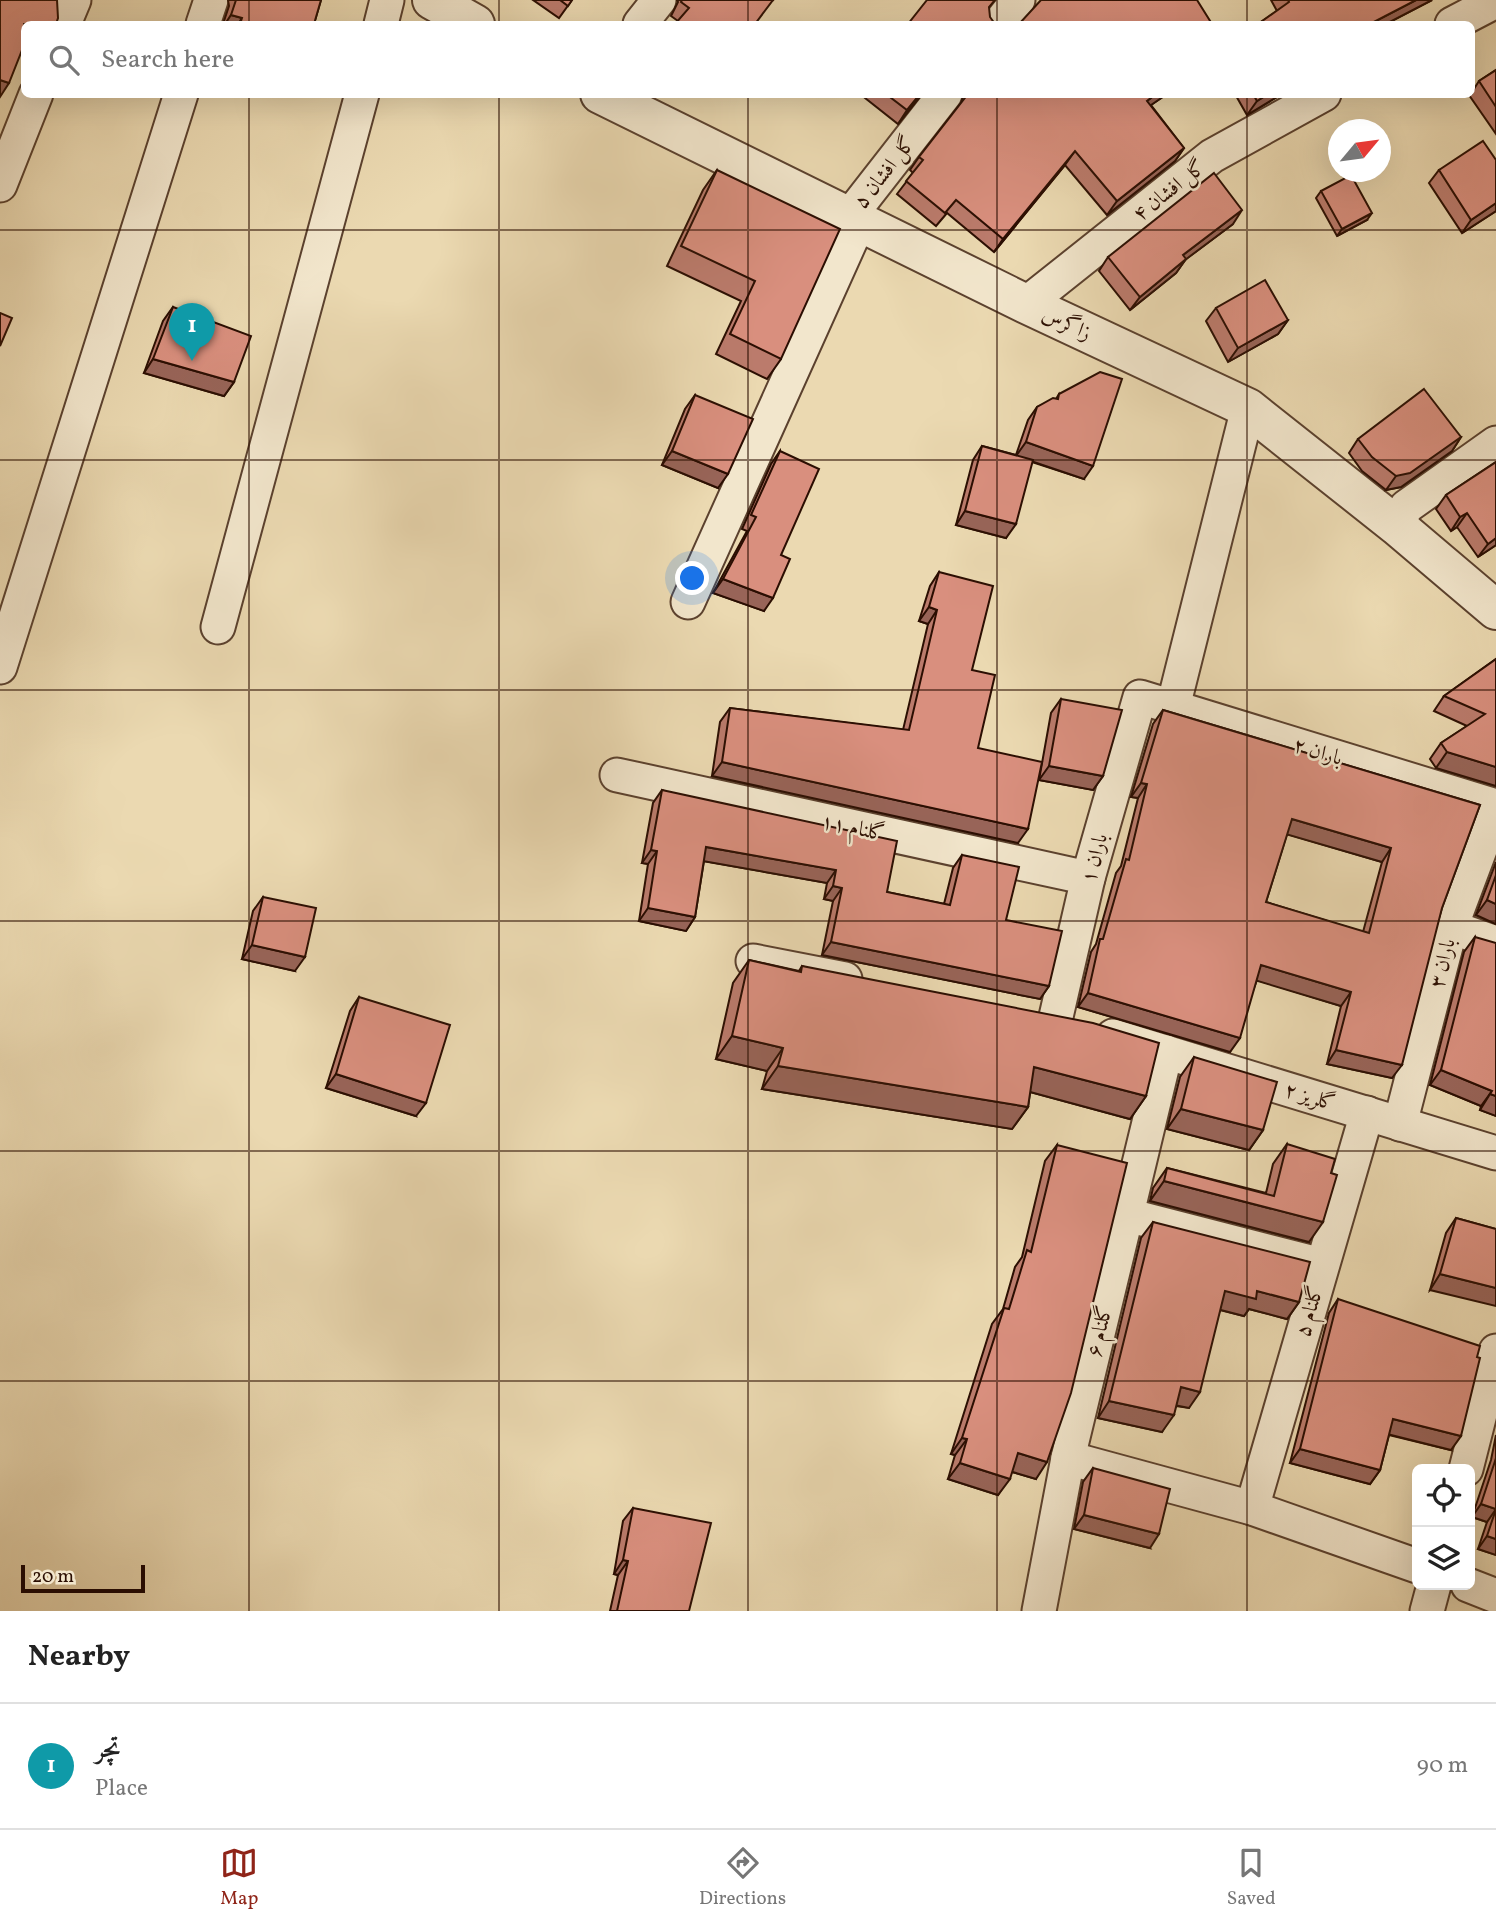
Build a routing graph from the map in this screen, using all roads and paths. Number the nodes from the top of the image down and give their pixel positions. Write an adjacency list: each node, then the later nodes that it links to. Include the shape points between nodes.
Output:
1 (74, 0): 7 (street)
2 (211, 0): 8 (street)
3 (387, 0): 9 (street)
4 (659, 0): 10 (street)
5 (1018, 0): 11 (street)
6 (1496, 1): 12 (street)
7 (65, 21)
8 (204, 21)
9 (382, 21)
10 (642, 21)
11 (1001, 21)
12 (1458, 21)
13 (34, 98): 19 (street)
14 (180, 98): 28 (street)
15 (361, 98): 27 (street)
16 (608, 98): 20 (street, زاگرس)
17 (941, 98): 20 (street, گل افشان ۵)
18 (1317, 98): 21 (street, گل افشان ۴, via 1212,156)
19 (0, 185)
20 (854, 219): 21 (street, زاگرس); 25 (street, گل افشان ۵)
21 (1026, 304): 22 (street, زاگرس)
22 (1248, 408): 24 (street, زاگرس); 30 (street)
23 (1496, 443): 24 (street, via 1406,507)
24 (1398, 526): 26 (street, زاگرس)
25 (688, 602)
26 (1496, 610)
27 (218, 627)
28 (0, 667)
29 (1140, 696): 30 (street, باران ۲); 33 (street, باران ۱)
30 (1173, 707): 32 (street, باران ۲)
31 (617, 775): 33 (street, گلنام ۱۱)
32 (1496, 806): 34 (street, باران ۳)
33 (1088, 878): 38 (street, باران ۱)
34 (1451, 927): 35 (street); 41 (street, باران ۳)
35 (1496, 943)
36 (753, 961): 37 (street)
37 (877, 985)
38 (1041, 1018): 39 (street, گلریز ۲)
39 (1166, 1052): 40 (street, گلریز ۲); 43 (street, گلنام ۶)
40 (1367, 1113): 41 (street, گلریز ۲); 44 (street, گلنام ۵)
41 (1400, 1124): 42 (street, گلریز ۲)
42 (1496, 1153)
43 (1126, 1215): 44 (street); 46 (street, گلنام ۶)
44 (1322, 1265): 48 (street, گلنام ۵)
45 (1496, 1351): 47 (street)
46 (1068, 1458): 48 (street); 53 (street, گلنام ۶)
47 (1467, 1464)
48 (1252, 1508): 49 (street)
49 (1412, 1564)
50 (1475, 1588): 52 (street)
51 (1433, 1590): 54 (street)
52 (1496, 1596)
53 (1039, 1611)
54 (1427, 1611)

